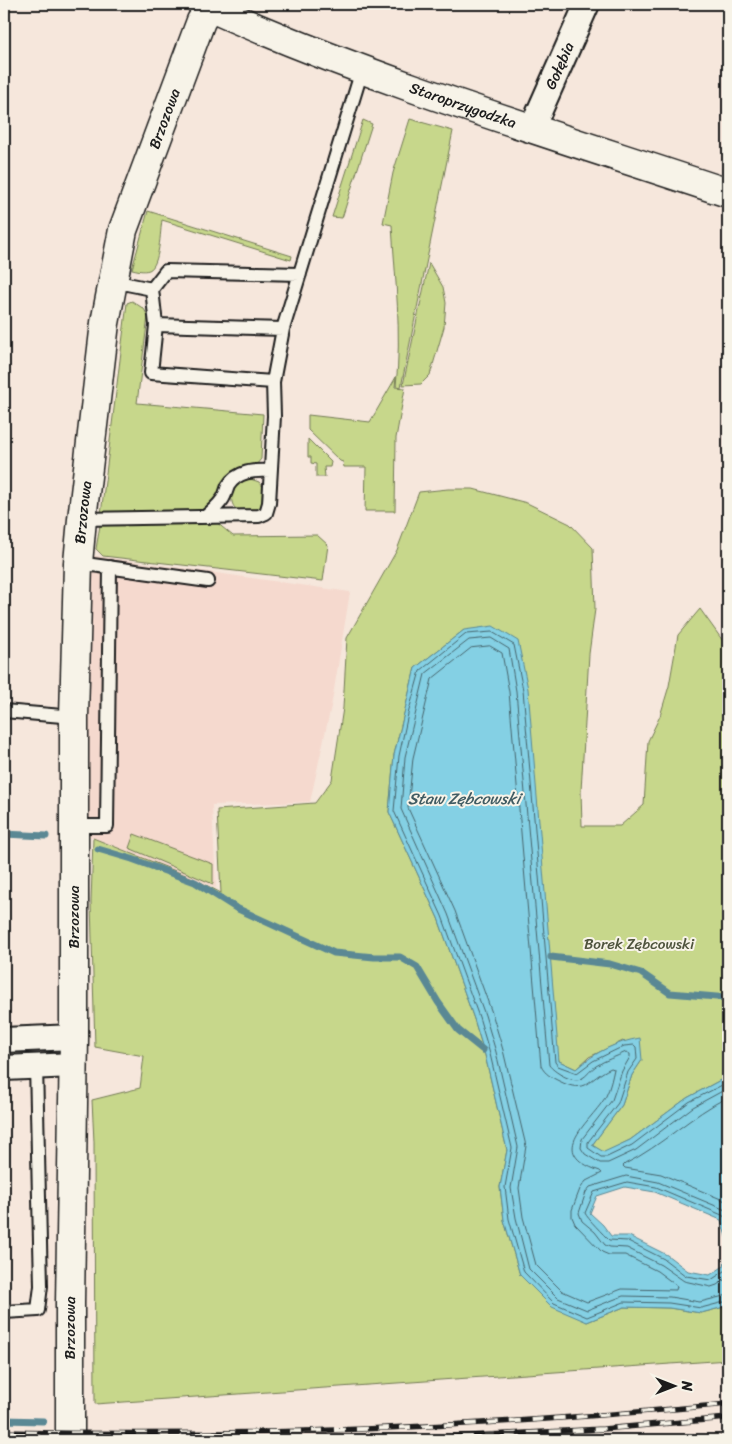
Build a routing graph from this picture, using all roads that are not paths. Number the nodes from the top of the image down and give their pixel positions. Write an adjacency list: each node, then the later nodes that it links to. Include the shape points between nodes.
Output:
1 (587, 4): 4 (street, Gołębia)
2 (208, 5): 3 (street, Staroprzygodzka, via 278,38); 7 (street, Brzozowa, via 123,230)
3 (362, 70): 4 (street, Staroprzygodzka); 6 (lane)
4 (532, 128): 5 (street, Staroprzygodzka)
5 (728, 193)
6 (300, 274): 8 (lane, via 166,271); 10 (lane)
7 (112, 281): 8 (lane); 14 (street, Brzozowa)
8 (152, 289): 9 (lane)
9 (156, 325): 10 (lane); 11 (lane, via 151,373)
10 (283, 329): 11 (lane)
11 (273, 382): 12 (lane)
12 (270, 471): 13 (lane, via 249,471 237,477 217,507); 13 (lane, via 266,513 259,516)
13 (205, 517): 14 (lane)
14 (82, 519): 15 (street, Brzozowa)
15 (78, 563): 16 (lane); 19 (street, Brzozowa)
16 (110, 567): 17 (lane); 20 (lane, via 107,826)
17 (208, 581)
18 (4, 711): 19 (lane)
19 (74, 717): 20 (street, Brzozowa)
20 (74, 826): 21 (street, Brzozowa)
21 (74, 1037): 22 (street); 24 (street, Brzozowa)
22 (4, 1040)
23 (36, 1065): 24 (street); 25 (street); 26 (lane, via 38,1310)
24 (74, 1065): 27 (street, Brzozowa)
25 (4, 1068)
26 (4, 1312)
27 (70, 1440)

